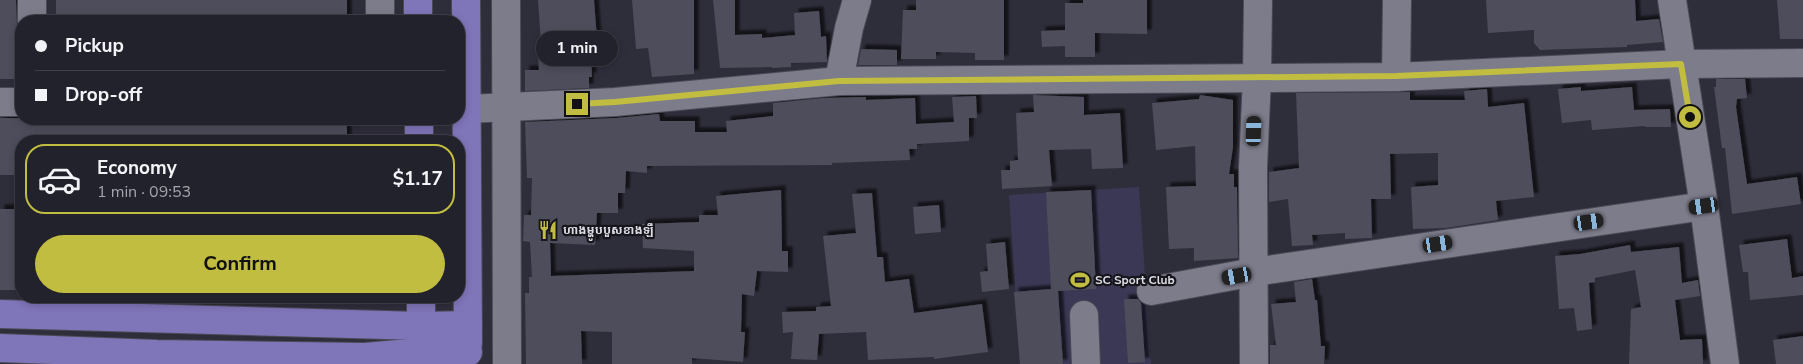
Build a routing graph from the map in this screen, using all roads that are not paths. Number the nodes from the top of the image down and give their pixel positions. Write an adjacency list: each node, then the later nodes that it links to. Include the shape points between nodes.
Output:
1 (32, 0): 10 (street)
2 (380, 0): 11 (street)
3 (418, 0): 12 (main road)
4 (466, 0): 21 (main road)
5 (506, 0): 20 (street)
6 (856, 0): 17 (street)
7 (1258, 0): 16 (street)
8 (1397, 0): 15 (street)
9 (1672, 0): 14 (street)
10 (32, 15)
11 (380, 15)
12 (418, 15)
13 (1803, 63): 14 (street)
14 (1681, 64): 15 (street); 22 (street)
15 (1396, 76): 16 (street)
16 (1257, 77): 17 (street); 23 (street, via 1253,167)
17 (839, 81): 20 (street, via 615,102)
18 (0, 102): 19 (street)
19 (15, 102)
20 (507, 106): 21 (street); 32 (street)
21 (467, 109): 28 (main road)
22 (1704, 206): 23 (street); 35 (street)
23 (1254, 272): 24 (street); 34 (street)
24 (1151, 291)
25 (421, 303): 29 (main road)
26 (0, 314): 29 (main road)
27 (1084, 315): 33 (street)
28 (468, 325): 29 (main road); 31 (main road)
29 (421, 347): 30 (main road, via 365,357); 31 (main road)
30 (0, 348)
31 (468, 358)
32 (507, 364)
33 (1086, 364)
34 (1254, 364)
35 (1725, 364)

